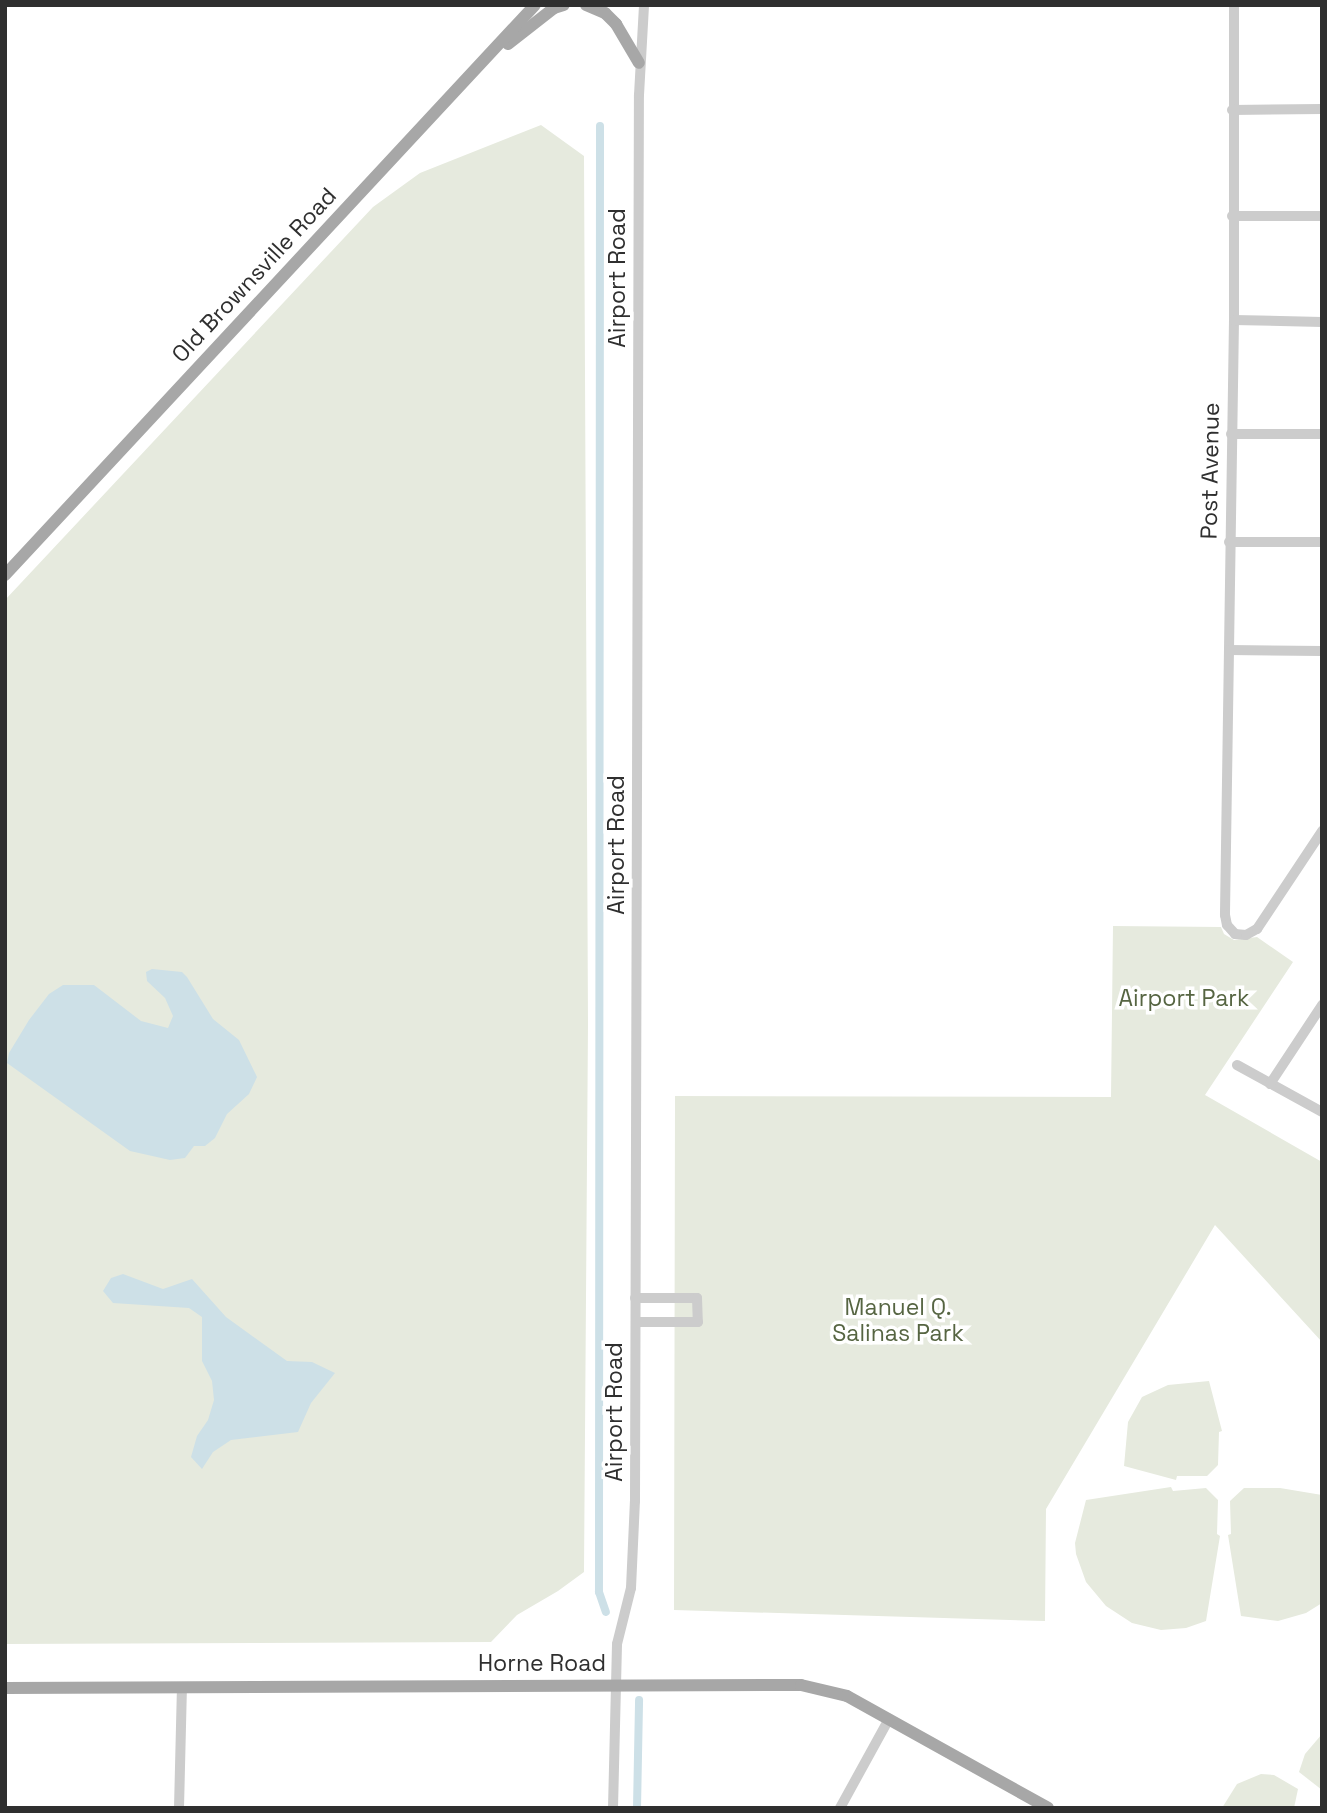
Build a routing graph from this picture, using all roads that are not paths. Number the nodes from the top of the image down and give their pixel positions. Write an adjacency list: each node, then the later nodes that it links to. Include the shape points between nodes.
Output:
1 (536, 5): 7 (main road, Old Brownsville Road)
2 (564, 5): 7 (main road)
3 (586, 5): 6 (main road, via 617,24)
4 (645, 5): 6 (street, Airport Road)
5 (1234, 5): 9 (street, Post Avenue)
6 (639, 63): 26 (street, Airport Road)
7 (480, 65): 18 (main road, Old Brownsville Road)
8 (1322, 109): 9 (street)
9 (1233, 110): 10 (street, Post Avenue)
10 (1232, 216): 11 (street); 12 (street, Post Avenue)
11 (1322, 216)
12 (1234, 320): 13 (street); 14 (street, Post Avenue)
13 (1322, 322)
14 (1231, 434): 15 (street); 16 (street, Post Avenue)
15 (1322, 434)
16 (1229, 542): 17 (street); 19 (street, Post Avenue)
17 (1322, 542)
18 (5, 575)
19 (1229, 650): 20 (street); 21 (street, Post Avenue, via 1225,915 1236,934 1257,929)
20 (1322, 651)
21 (1322, 831)
22 (1320, 1011): 24 (street)
23 (1237, 1065): 24 (street)
24 (1270, 1084): 25 (street)
25 (1322, 1112)
26 (635, 1298): 27 (street, Airport Road); 27 (street, via 697,1298 698,1322)
27 (636, 1322): 28 (street, Airport Road, via 634,1555 617,1644)
28 (615, 1684): 29 (main road, Horne Road); 31 (main road, Horne Road, via 801,1685 847,1696); 33 (street, Airport Road)
29 (182, 1687): 30 (main road, Horne Road); 32 (street)
30 (5, 1688)
31 (889, 1718): 34 (street); 35 (main road, Horne Road)
32 (179, 1808)
33 (613, 1808)
34 (841, 1808)
35 (1048, 1808)

